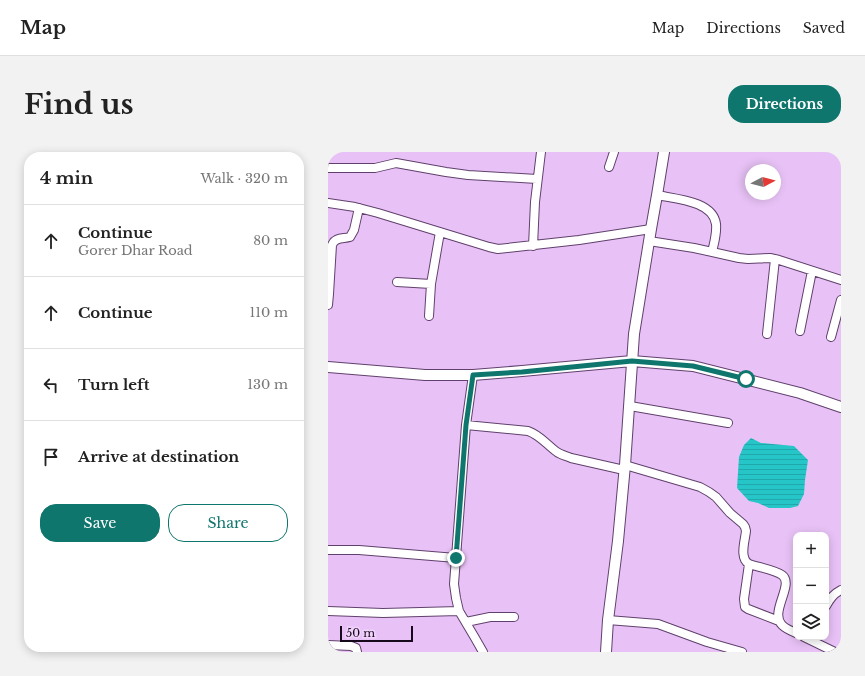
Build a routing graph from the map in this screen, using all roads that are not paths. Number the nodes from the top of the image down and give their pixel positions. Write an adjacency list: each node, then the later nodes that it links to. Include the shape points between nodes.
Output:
1 (541, 152): 6 (street)
2 (614, 152): 4 (street)
3 (664, 152): 7 (street)
4 (609, 167)
5 (328, 168): 6 (street, via 374,168 396,163 468,175)
6 (537, 179): 13 (street)
7 (657, 195): 10 (street); 14 (street, via 702,206 709,211 716,223)
8 (328, 203): 9 (street)
9 (359, 208): 11 (street); 21 (street, via 350,237 333,241)
10 (651, 229): 12 (street); 13 (street)
11 (440, 232): 13 (street, via 498,249); 19 (street)
12 (649, 241): 14 (street); 26 (street)
13 (532, 246)
14 (712, 252): 15 (street, via 748,259)
15 (775, 259): 16 (street); 24 (street)
16 (812, 271): 17 (street); 23 (street)
17 (841, 280)
18 (397, 282): 19 (street)
19 (431, 284): 22 (street)
20 (841, 300): 25 (street)
21 (328, 305)
22 (429, 316)
23 (800, 331)
24 (767, 334)
25 (831, 337)
26 (632, 361): 28 (street); 29 (street); 30 (street, via 693,366 800,393)
27 (328, 367): 28 (street, via 425,375)
28 (473, 375): 32 (street)
29 (630, 406): 31 (street); 33 (street)
30 (841, 407)
31 (728, 423)
32 (466, 425): 33 (street, via 528,431 563,455); 35 (street)
33 (624, 467): 36 (street, via 700,487 716,497 745,527 743,558); 42 (street)
34 (328, 550): 35 (street)
35 (456, 558): 40 (street, via 454,584)
36 (749, 564): 44 (street, via 745,606); 44 (street, via 783,575 786,579 778,616)
37 (841, 590): 38 (street, via 832,596)
38 (827, 604)
39 (328, 611): 40 (street)
40 (459, 611): 43 (street)
41 (514, 617): 43 (street, via 490,617)
42 (608, 620): 50 (street); 51 (street, via 658,624)
43 (466, 622): 49 (street)
44 (780, 622): 45 (street)
45 (793, 632)
46 (812, 640): 52 (street)
47 (328, 645): 48 (street, via 351,646 356,648)
48 (357, 652)
49 (482, 652)
50 (606, 652)
51 (742, 652)
52 (835, 652)

